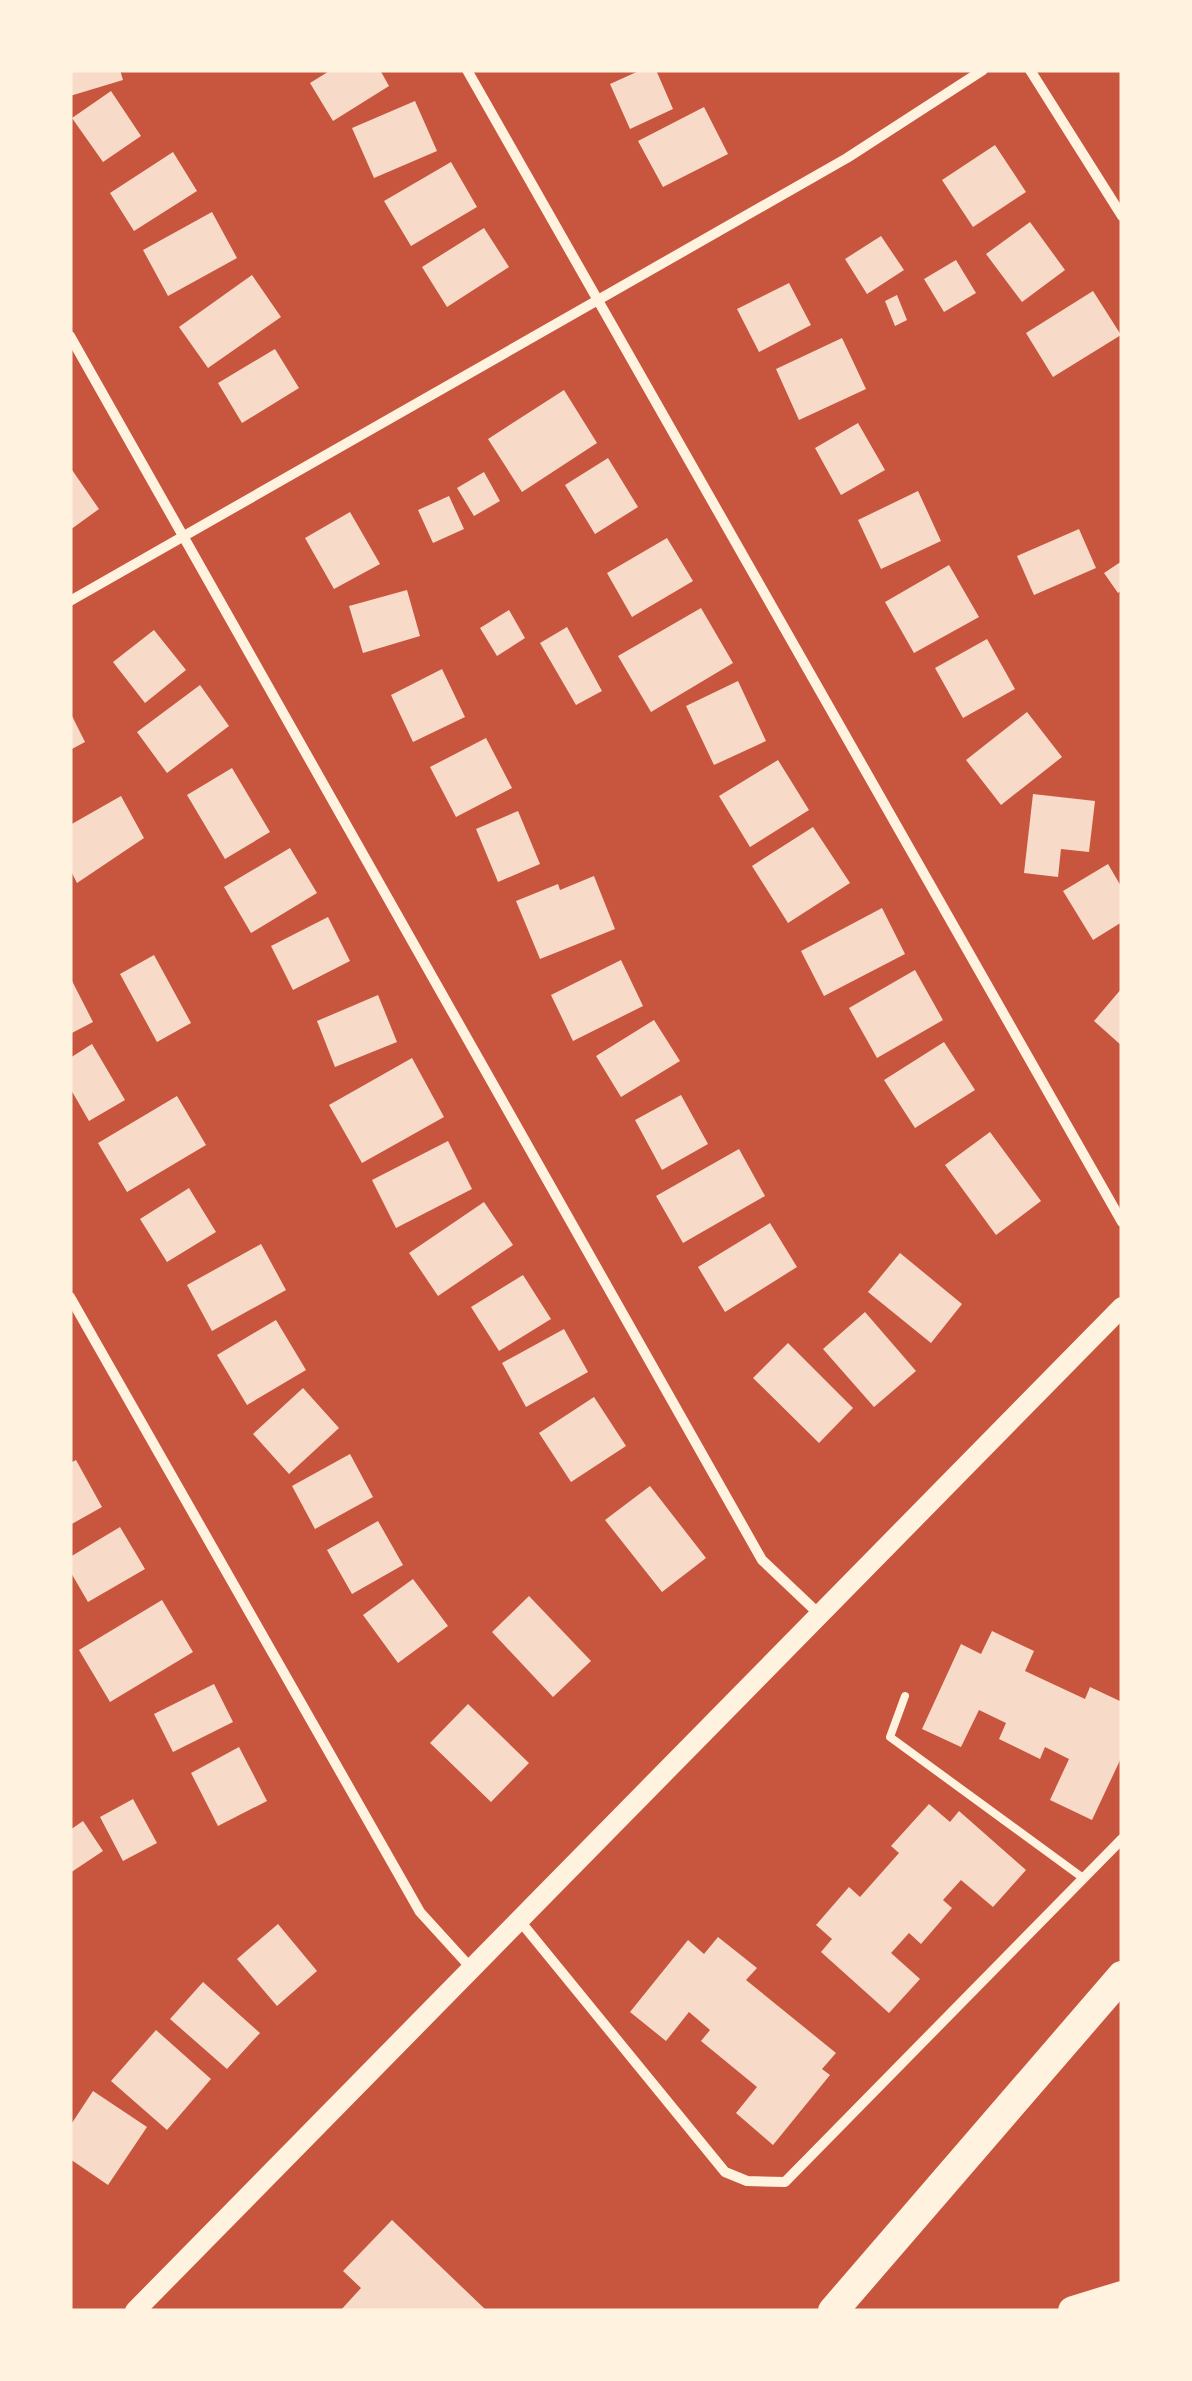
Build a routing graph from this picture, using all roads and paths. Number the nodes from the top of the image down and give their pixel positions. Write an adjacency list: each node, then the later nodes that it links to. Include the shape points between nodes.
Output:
1 (467, 70): 5 (street)
2 (983, 70): 5 (street, via 847,158)
3 (1030, 70): 4 (street)
4 (1122, 216)
5 (596, 303): 7 (street); 9 (street)
6 (70, 336): 7 (street)
7 (183, 537): 8 (street); 12 (street, via 762,1560)
8 (70, 601)
9 (1122, 1222)
10 (70, 1297): 17 (street, via 420,1912)
11 (1122, 1307): 12 (main road)
12 (819, 1614): 16 (main road)
13 (905, 1696): 15 (lane, via 890,1736)
14 (1122, 1838): 15 (street)
15 (1083, 1878): 16 (street, via 785,2182 746,2182 724,2172)
16 (520, 1921): 17 (main road)
17 (472, 1969): 20 (main road)
18 (1122, 1976): 21 (highway)
19 (1122, 2296): 22 (highway)
20 (136, 2311)
21 (833, 2311)
22 (1073, 2311)

